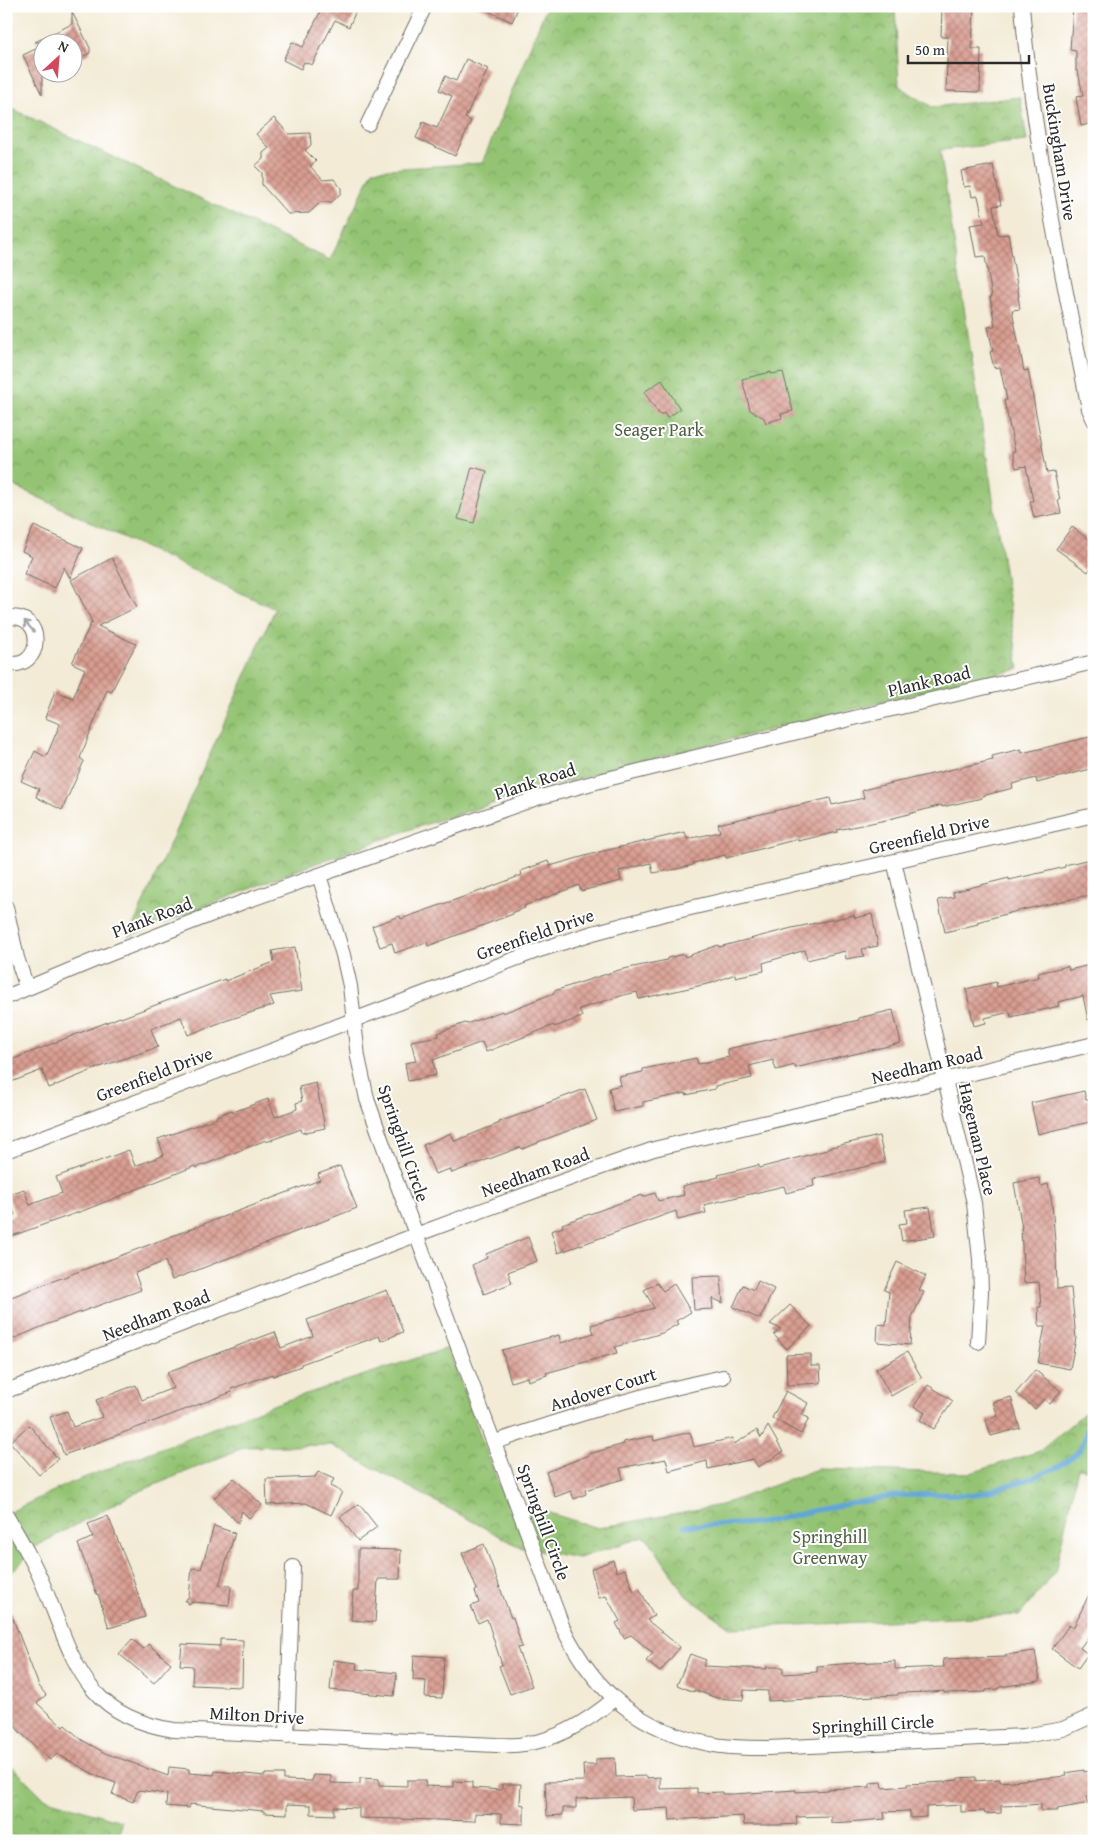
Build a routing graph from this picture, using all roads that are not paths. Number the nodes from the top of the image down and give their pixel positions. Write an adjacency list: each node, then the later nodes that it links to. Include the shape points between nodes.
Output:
1 (424, 6): 3 (street)
2 (1022, 6): 4 (street, Buckingham Drive, via 1039,152 1089,409)
3 (368, 124)
4 (1094, 420)
5 (6, 618): 7 (street, one-way to 5, via 22,663 36,647 32,626 24,619)
6 (1094, 662): 10 (street, Plank Road, via 571,788)
7 (6, 663)
8 (1094, 815): 9 (street, Greenfield Drive)
9 (894, 861): 14 (street, Greenfield Drive, via 593,933); 16 (street, Hageman Place)
10 (318, 875): 12 (street, Plank Road, via 176,927); 14 (street, Springhill Circle, via 343,955)
11 (6, 907): 12 (street)
12 (27, 988): 13 (street, Plank Road)
13 (6, 997)
14 (353, 1019): 17 (street, Greenfield Drive); 18 (street, Springhill Circle, via 368,1099)
15 (1094, 1044): 16 (street, Needham Road)
16 (946, 1080): 18 (street, Needham Road, via 654,1149); 19 (street, Hageman Place, via 974,1204 981,1292)
17 (6, 1151)
18 (416, 1236): 21 (street, Needham Road); 22 (street, Springhill Circle)
19 (978, 1342)
20 (723, 1377): 22 (street, Andover Court, via 670,1388)
21 (6, 1391)
22 (495, 1442): 25 (street, Springhill Circle, via 563,1628 580,1657)
23 (6, 1515): 27 (street, Milton Drive, via 26,1548 82,1675 103,1700 145,1724 174,1730)
24 (293, 1567): 27 (street)
25 (614, 1699): 26 (street, Springhill Circle, via 668,1732 738,1748 1024,1736 1064,1729); 27 (street, Milton Drive, via 563,1733 523,1744)
26 (1094, 1715)
27 (287, 1736)

